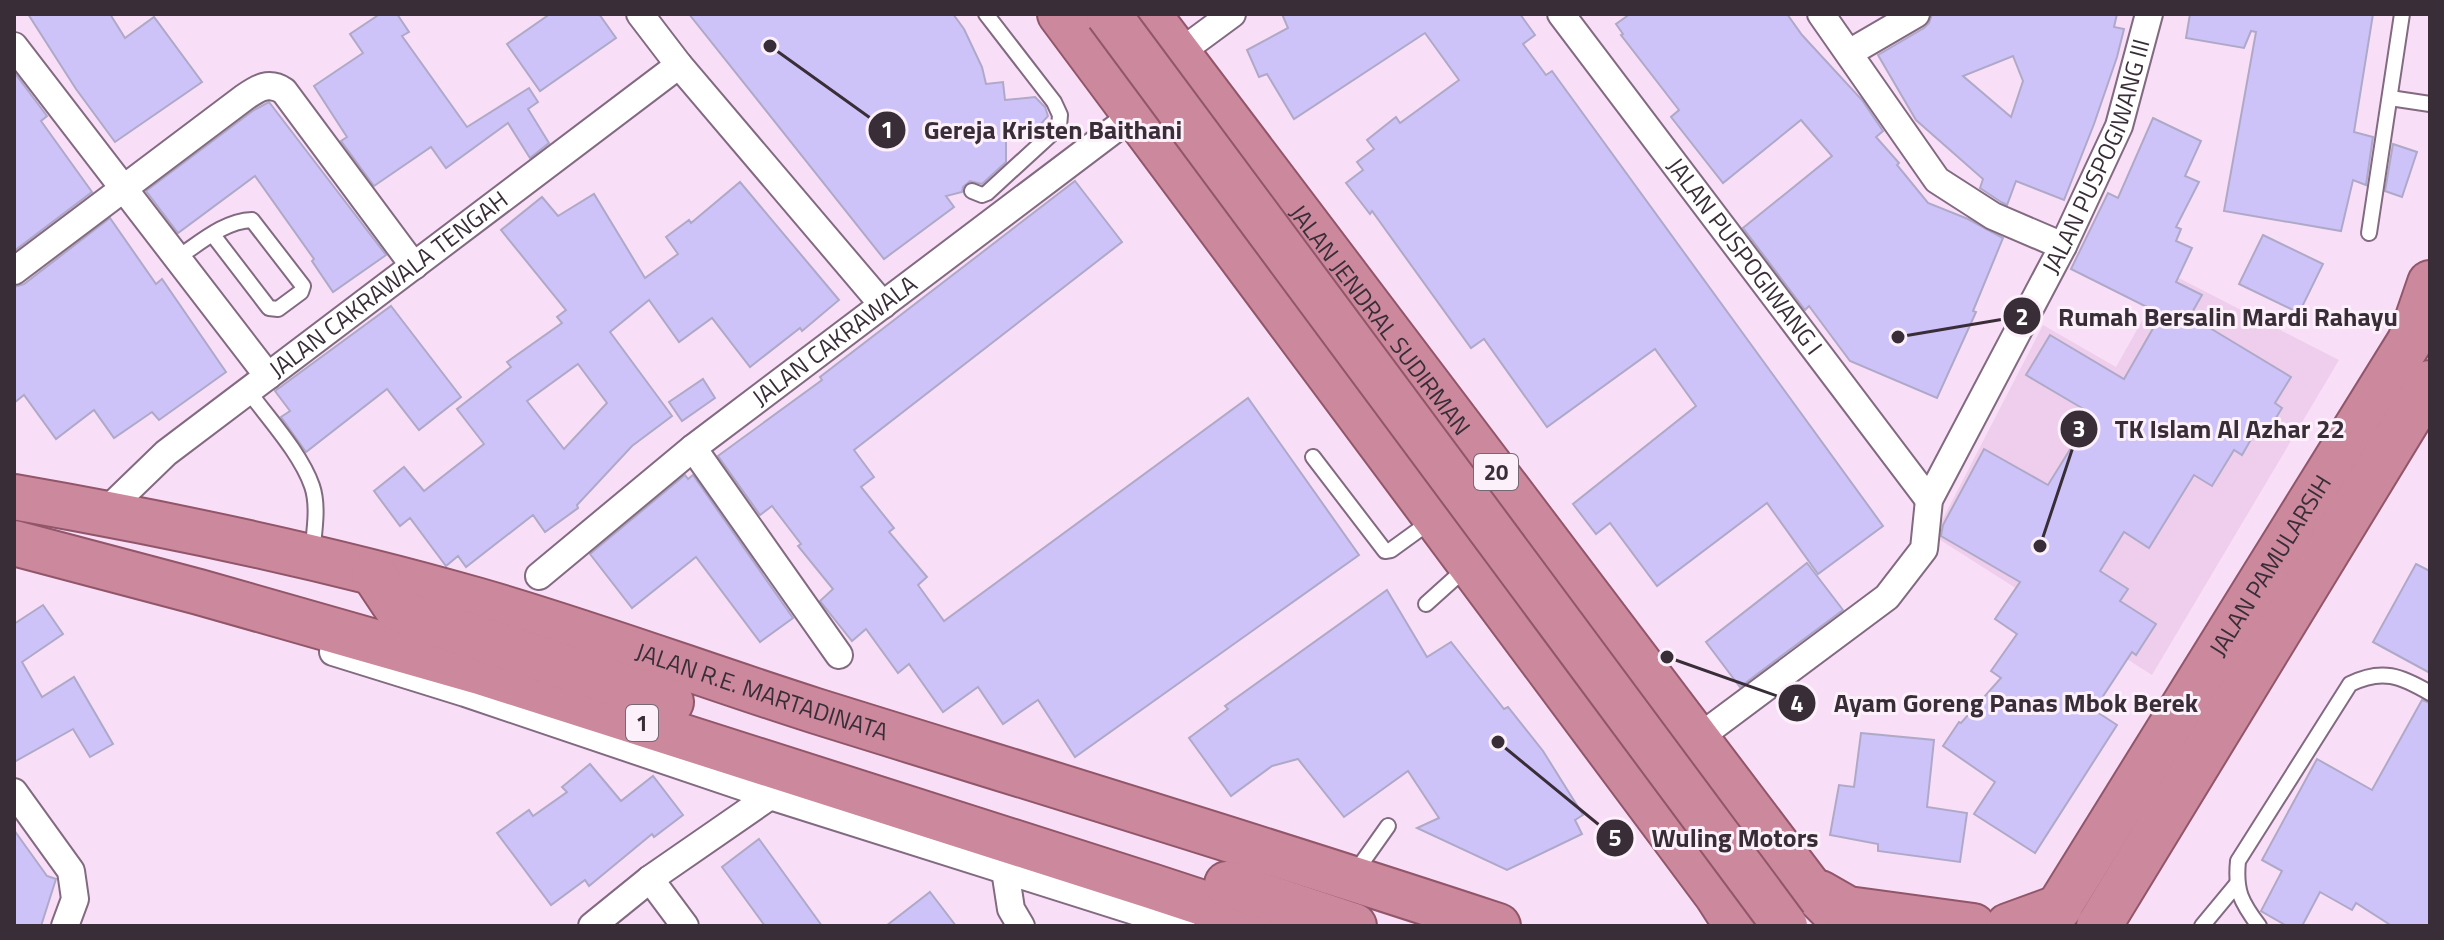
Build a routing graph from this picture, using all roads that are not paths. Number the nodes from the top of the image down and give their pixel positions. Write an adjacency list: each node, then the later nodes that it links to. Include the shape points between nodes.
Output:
1 (640, 14): 15 (street)
2 (986, 14): 20 (lane, via 1060,115 1059,127 987,193)
3 (1060, 14): 18 (highway)
4 (1108, 14): 67 (highway, 20, bridge)
5 (1148, 14): 13 (highway, JALAN JENDRAL SUDIRMAN / 20)
6 (1232, 14): 13 (street)
7 (1561, 14): 34 (street, JALAN PUSPOGIWANG I)
8 (1821, 14): 14 (street)
9 (1916, 14): 14 (street)
10 (2149, 14): 23 (street, JALAN PUSPOGIWANG III, via 2119,126)
11 (2402, 14): 16 (lane)
12 (14, 46): 19 (street)
13 (1179, 53): 46 (highway, JALAN JENDRAL SUDIRMAN / 20)
14 (1849, 53): 23 (street, via 1937,180 1993,216)
15 (679, 65): 25 (street, JALAN CAKRAWALA TENGAH); 28 (street)
16 (2390, 98): 17 (lane); 21 (lane)
17 (2430, 104)
18 (1135, 114): 28 (street, JALAN CAKRAWALA); 36 (highway)
19 (123, 190): 24 (street); 25 (street, via 245,97 261,87 276,86); 26 (street)
20 (972, 191)
21 (2369, 233)
22 (213, 235): 22 (lane, via 237,221 252,220 303,286 301,292 278,309 269,308); 24 (lane)
23 (2063, 246): 34 (street, JALAN PUSPOGIWANG III)
24 (177, 258): 30 (street)
25 (414, 266): 30 (street, JALAN CAKRAWALA TENGAH)
26 (14, 271)
27 (2430, 283): 57 (highway, JALAN PAMULARSIH, via 2410,341)
28 (883, 305): 31 (street, JALAN CAKRAWALA)
29 (2430, 383): 59 (highway, JALAN PAMULARSIH)
30 (258, 384): 35 (street, JALAN CAKRAWALA TENGAH, via 166,453); 38 (lane, via 312,487)
31 (693, 448): 41 (street, JALAN CAKRAWALA); 44 (street)
32 (1313, 457): 36 (lane, via 1385,551)
33 (18, 494): 35 (highway, JALAN R.E. MARTADINATA)
34 (1929, 500): 46 (street, JALAN PUSPOGIWANG III, via 1924,549 1887,597)
35 (105, 512): 38 (highway, JALAN R.E. MARTADINATA)
36 (1434, 518): 39 (highway)
37 (20, 550): 43 (highway, 1)
38 (312, 559): 40 (highway, JALAN R.E. MARTADINATA)
39 (1469, 565): 42 (lane); 47 (highway)
40 (374, 574): 52 (highway, JALAN R.E. MARTADINATA, via 478,601); 66 (highway, 1, via 396,607 417,618)
41 (539, 576)
42 (1426, 604)
43 (283, 616): 49 (street, via 323,649); 65 (highway, 1, via 775,765)
44 (839, 655)
45 (2430, 693): 54 (lane, via 2404,677 2388,675 2350,684 2238,861)
46 (1698, 738): 47 (street, JALAN PUSPOGIWANG III); 55 (highway, JALAN JENDRAL SUDIRMAN / 20)
47 (1634, 786): 56 (highway)
48 (14, 792): 60 (street, via 71,871 75,899)
49 (770, 796): 51 (street); 53 (street)
50 (1388, 826): 52 (lane)
51 (1005, 870): 63 (street, via 1011,909); 64 (street)
52 (1352, 878): 58 (highway, JALAN R.E. MARTADINATA)
53 (650, 879): 61 (street); 62 (street)
54 (2236, 885): 71 (lane); 72 (lane)
55 (1808, 886): 68 (highway, JALAN JENDRAL SUDIRMAN / 20); 69 (highway, via 1848,909)
56 (1721, 916)
57 (2053, 917): 70 (highway)
58 (1494, 925)
59 (2100, 925)
60 (65, 926)
61 (592, 926)
62 (685, 926)
63 (1021, 926)
64 (1182, 926)
65 (1263, 926)
66 (1354, 926)
67 (1785, 926)
68 (1848, 926)
69 (1973, 926)
70 (2008, 926)
71 (2202, 926)
72 (2259, 926)

